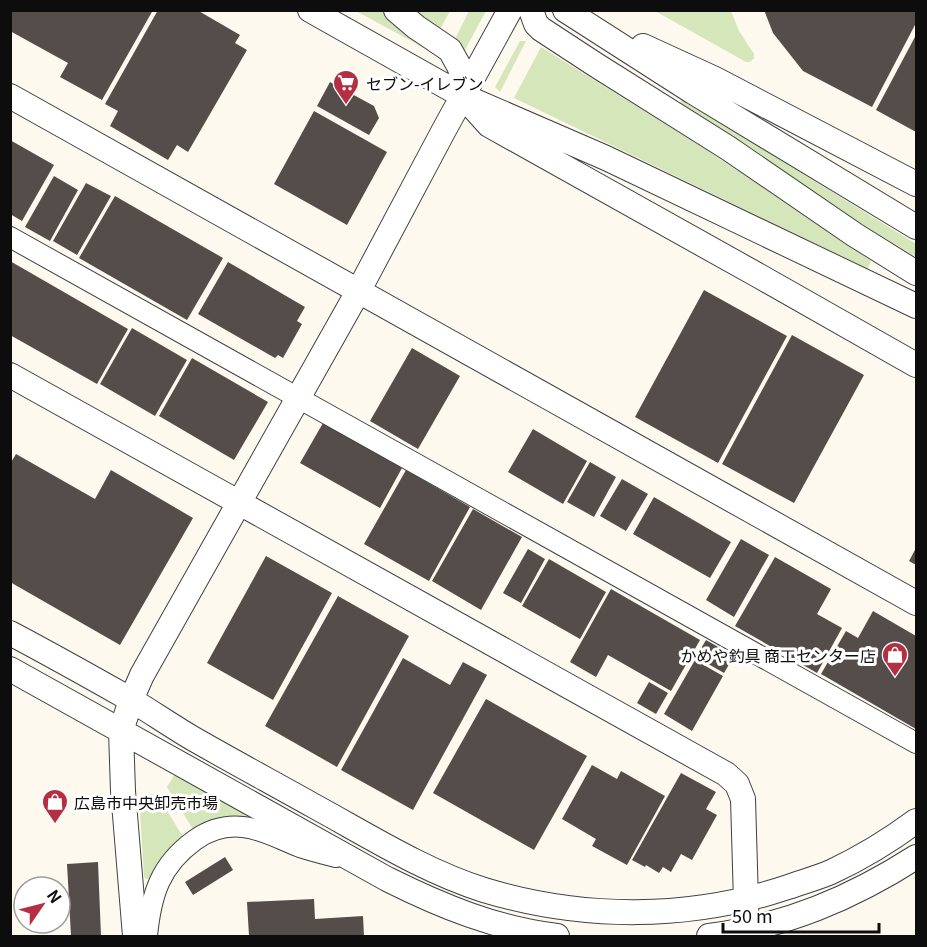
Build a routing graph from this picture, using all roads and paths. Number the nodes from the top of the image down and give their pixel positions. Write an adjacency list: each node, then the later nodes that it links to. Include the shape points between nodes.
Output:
1 (310, 10): 9 (street)
2 (396, 10): 9 (street, via 450,50 460,68)
3 (510, 10): 9 (street)
4 (531, 10): 13 (street, via 541,29)
5 (565, 10): 7 (street)
6 (592, 10): 7 (street)
7 (607, 38): 10 (street, via 628,39 662,54); 11 (street)
8 (10, 96): 14 (street)
9 (463, 96): 14 (street); 15 (street, via 606,158); 16 (street, via 489,125)
10 (916, 184)
11 (916, 227)
12 (10, 237): 20 (street)
13 (916, 273)
14 (359, 290): 20 (street); 22 (street)
15 (916, 306)
16 (881, 346): 17 (street); 18 (street)
17 (916, 360)
18 (916, 365)
19 (10, 375): 21 (street)
20 (299, 397): 21 (street); 27 (street)
21 (240, 503): 25 (street); 31 (street, via 726,774 743,799)
22 (916, 603)
23 (10, 633): 25 (street)
24 (10, 669): 26 (street)
25 (131, 700): 26 (street); 31 (street, via 393,849 443,875 482,889 561,908 612,912 651,913)
26 (121, 731): 30 (street); 33 (street)
27 (916, 743)
28 (916, 821): 31 (street, via 874,850 828,873)
29 (916, 857): 32 (street, via 845,897)
30 (361, 865): 34 (street, via 249,828 223,827 200,837 169,864 155,894); 35 (street, via 451,909 511,928)
31 (747, 900): 32 (street)
32 (747, 934): 36 (street)
33 (135, 936)
34 (147, 936)
35 (557, 936)
36 (709, 936)

